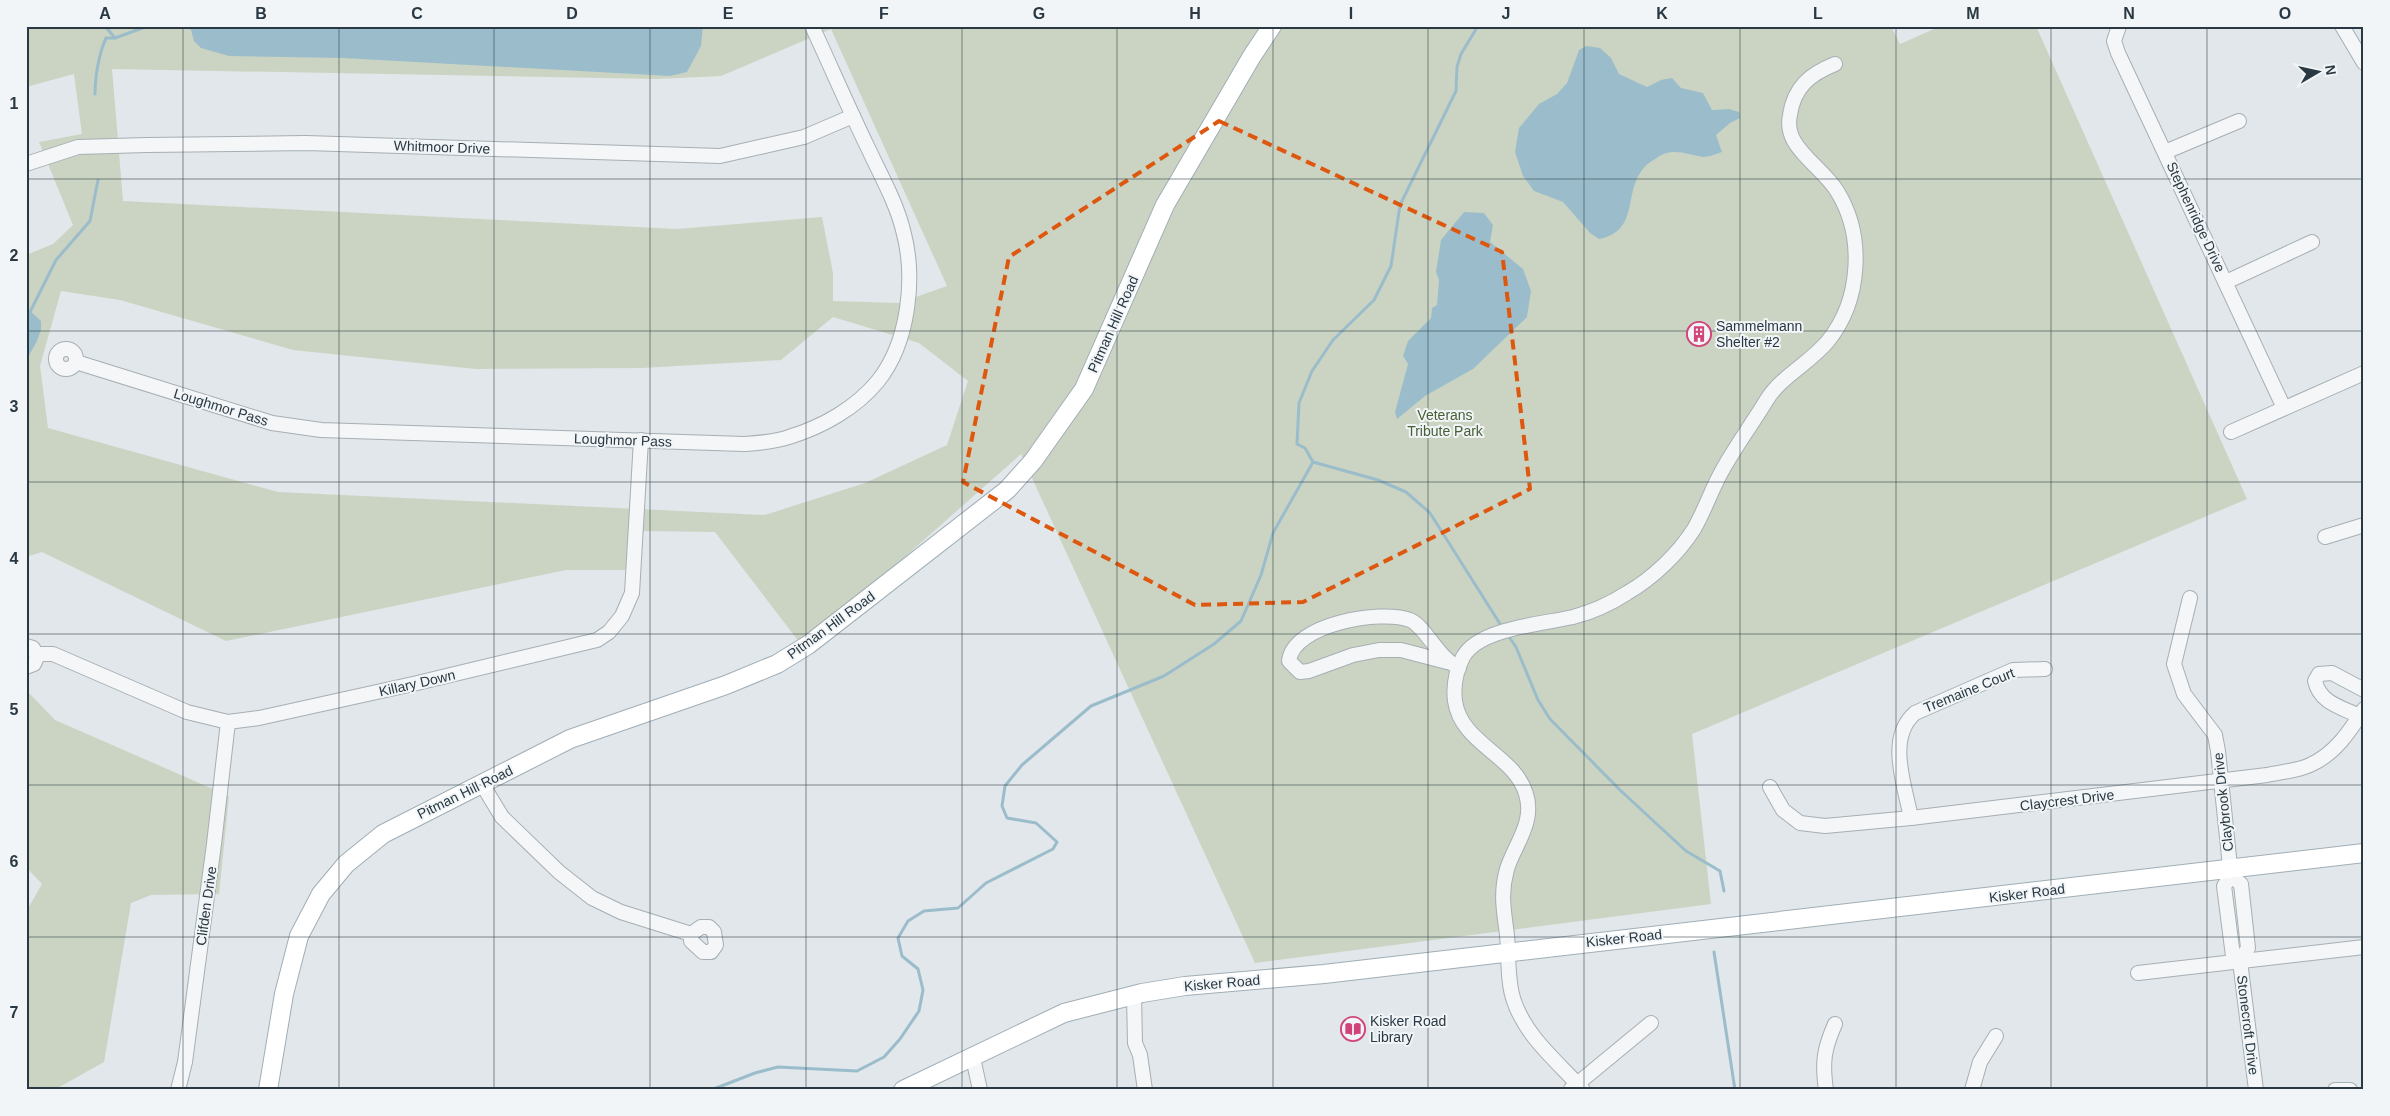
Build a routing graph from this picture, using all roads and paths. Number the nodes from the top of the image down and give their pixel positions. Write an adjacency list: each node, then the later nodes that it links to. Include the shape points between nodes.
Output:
1 (812, 26): 7 (street, Loughmor Pass)
2 (1272, 26): 29 (main road, Pitman Hill Road, via 1165,205 1084,389 1033,461 1007,490 808,645 777,664 570,740)
3 (2120, 26): 9 (street, Stephenridge Drive, via 2115,45)
4 (2342, 26): 6 (street)
5 (1835, 64): 22 (street, via 1809,77 1798,87 1789,128 1793,140 1836,189 1845,206 1856,249 1847,310 1827,342 1767,398 1723,469 1693,530 1653,575 1600,609 1478,641)
6 (2364, 64)
7 (853, 116): 10 (street, Whitmoor Drive, via 804,137 720,156 315,144 165,145 78,147); 17 (street, Loughmor Pass, via 903,227 910,274 910,295 899,338 878,381 839,414 788,438 744,444)
8 (2239, 122): 9 (street)
9 (2165, 152): 12 (street, Stephenridge Drive)
10 (26, 164)
11 (2312, 242): 12 (street)
12 (2226, 282): 15 (street, Stephenridge Drive)
13 (76, 362): 17 (street, Loughmor Pass, via 272,422 322,430)
14 (2364, 373): 15 (street)
15 (2284, 408): 16 (street)
16 (2231, 432)
17 (641, 440): 27 (street, Killary Down, via 632,593 622,616 609,632 597,640 533,656 259,718)
18 (2364, 525): 19 (street)
19 (2325, 537)
20 (2190, 598): 28 (street, Claybrook Drive, via 2174,664 2184,694 2215,736)
21 (32, 650): 23 (street, Killary Down, via 34,664); 27 (street, Killary Down, via 53,654 187,712)
22 (1453, 665): 22 (street, via 1410,620 1373,617 1351,619 1313,634 1296,646 1289,661 1300,672 1353,655 1401,650); 36 (street, via 1457,712 1467,729 1517,776 1526,791 1527,824 1508,865 1502,889)
23 (26, 667)
24 (2045, 669): 31 (street, Tremaine Court, via 2013,670 1915,713 1907,720 1898,747)
25 (2364, 690): 26 (street, Claycrest Drive, via 2332,673 2320,674 2315,681 2322,698)
26 (2362, 711): 28 (street, Claycrest Drive, via 2332,751 2309,766 2267,775)
27 (228, 722): 45 (street, Clifden Drive, via 185,1062)
28 (2220, 779): 31 (street, Claycrest Drive); 33 (street, Claybrook Drive)
29 (482, 784): 34 (street, via 502,817 559,872 592,898 621,912); 46 (main road, Pitman Hill Road, via 382,834 346,864 321,894 299,936 284,994)
30 (1770, 787): 31 (street, Claycrest Drive, via 1783,810 1800,823 1825,826)
31 (1911, 818)
32 (2364, 854): 33 (main road, Kisker Road)
33 (2230, 873): 36 (main road, Kisker Road); 37 (street, Stonecroft Drive, via 2224,886 2233,956)
34 (691, 934)
35 (2364, 947): 37 (street)
36 (1509, 951): 39 (main road, Kisker Road, via 1324,974 1185,986); 44 (street, via 1513,999 1526,1027)
37 (2240, 961): 38 (street); 52 (street, Stonecroft Drive)
38 (2138, 973)
39 (1134, 1001): 43 (main road, Kisker Road, via 1064,1014); 49 (street, via 1142,1015 1144,1043 1140,1055)
40 (1651, 1023): 44 (street)
41 (1835, 1024): 50 (street, via 1824,1055)
42 (1996, 1036): 51 (street, via 1980,1062)
43 (974, 1058): 47 (main road, Kisker Road); 48 (street)
44 (1577, 1088)
45 (178, 1090)
46 (268, 1090)
47 (903, 1090)
48 (980, 1090)
49 (1144, 1090)
50 (1826, 1090)
51 (1972, 1090)
52 (2256, 1090)
53 (2335, 1090): 54 (street)
54 (2350, 1090)

